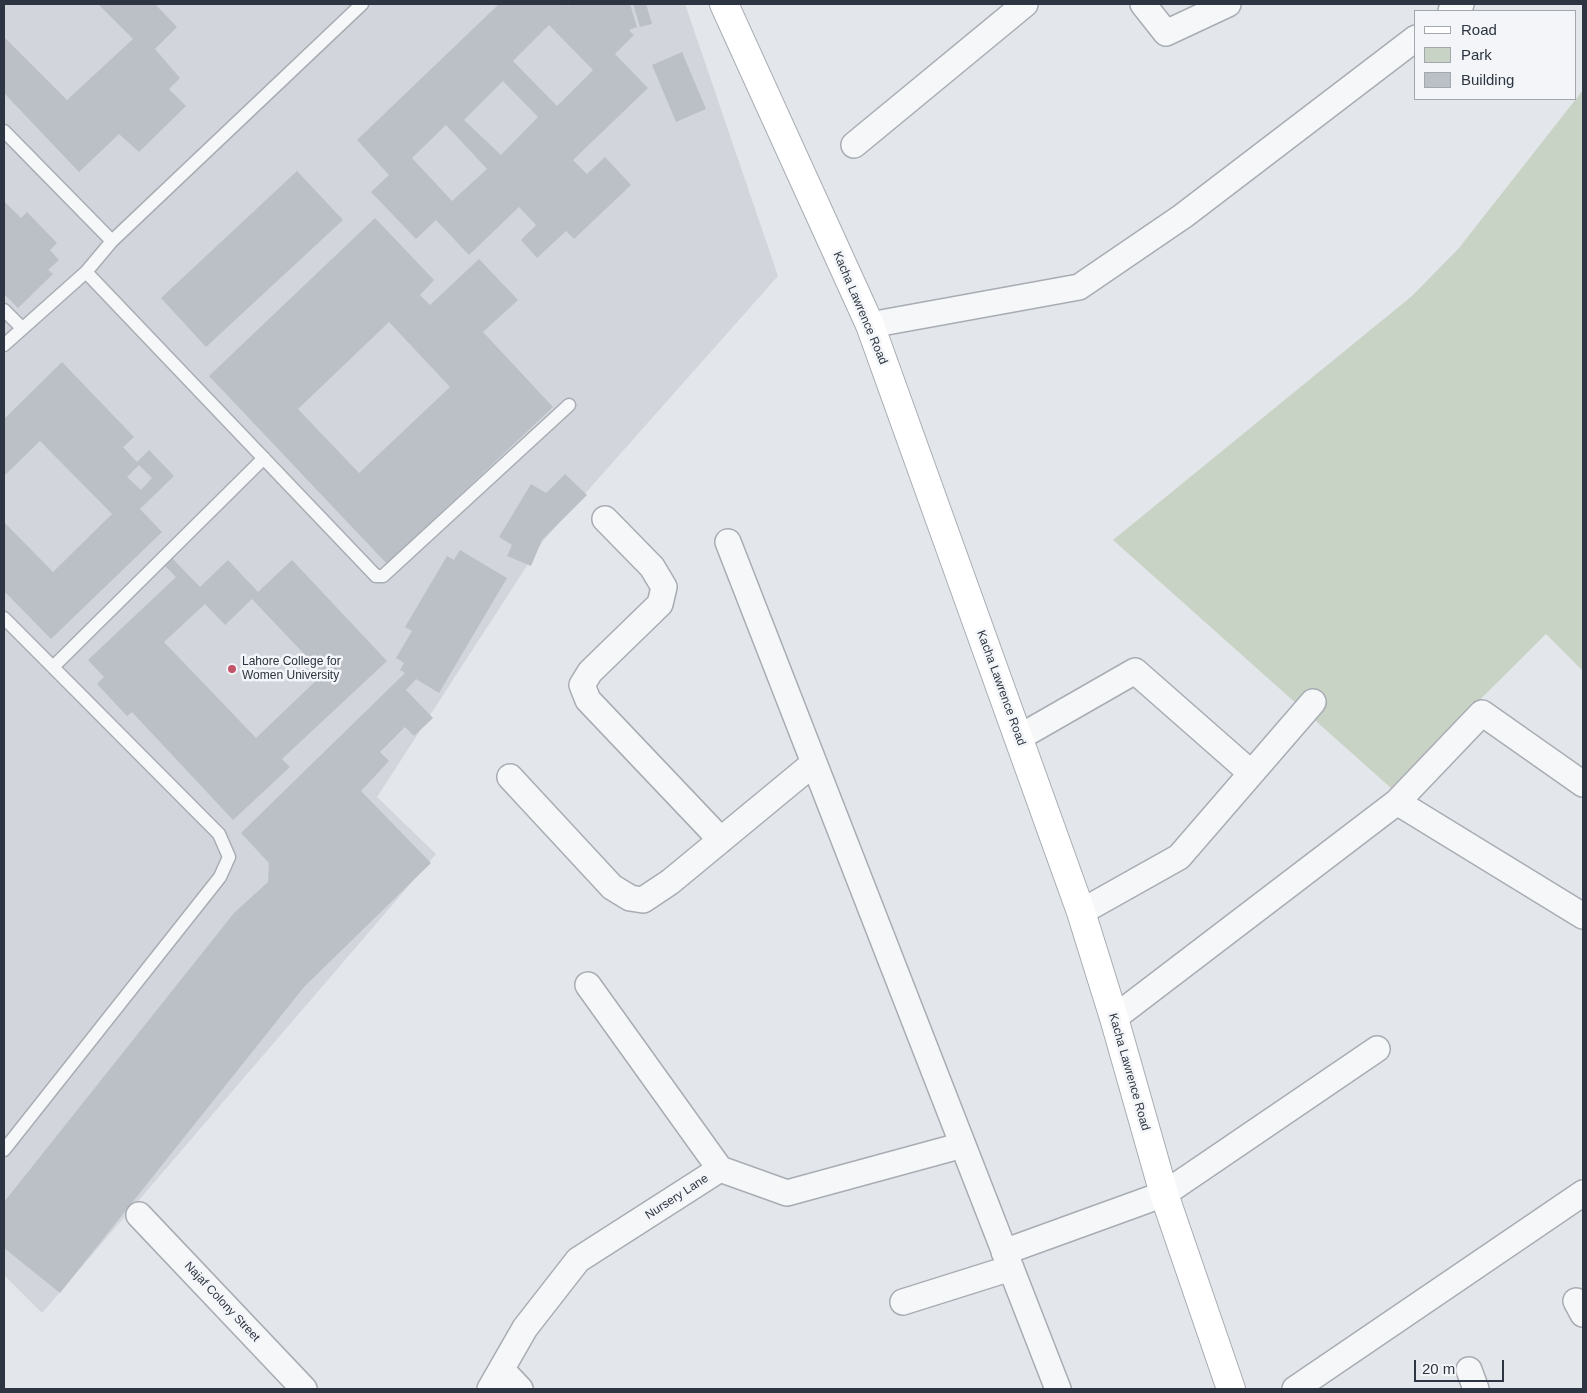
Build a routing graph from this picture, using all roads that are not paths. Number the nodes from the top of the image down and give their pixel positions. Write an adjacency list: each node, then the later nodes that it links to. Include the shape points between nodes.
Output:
1 (362, 4): 9 (lane)
2 (724, 4): 12 (street, Kacha Lawrence Road)
3 (1025, 4): 8 (street)
4 (1144, 4): 5 (street, via 1166,33)
5 (1228, 4)
6 (1414, 40): 12 (street, via 1183,216 1079,287)
7 (4, 131): 9 (lane)
8 (854, 145)
9 (112, 241): 10 (lane)
10 (86, 272): 13 (lane); 16 (lane)
11 (4, 310): 13 (lane)
12 (870, 325): 22 (street, Kacha Lawrence Road)
13 (22, 328): 14 (lane)
14 (4, 345)
15 (569, 405): 16 (lane, via 383,576 373,574)
16 (264, 458): 20 (lane)
17 (605, 519): 28 (street, via 652,566 664,587 660,604 590,672 582,685 588,700)
18 (728, 542): 23 (street)
19 (4, 618): 20 (lane)
20 (53, 667): 35 (lane, via 219,834 229,857 220,877)
21 (1313, 702): 24 (street)
22 (1018, 738): 24 (street, via 1135,671); 29 (street, Kacha Lawrence Road)
23 (814, 763): 28 (street); 34 (street)
24 (1251, 773): 29 (street, via 1178,857)
25 (510, 777): 28 (street, via 612,887 630,898 643,900)
26 (1583, 784): 27 (street, via 1482,713)
27 (1397, 802): 30 (street); 32 (street)
28 (721, 840)
29 (1081, 912): 32 (street, Kacha Lawrence Road)
30 (1583, 916)
31 (588, 985): 36 (street)
32 (1114, 1018): 38 (street, Kacha Lawrence Road)
33 (1377, 1049): 38 (street)
34 (963, 1145): 36 (street, Nursery Lane, via 787,1193); 40 (street)
35 (4, 1150)
36 (720, 1169): 42 (street, Nursery Lane, via 578,1260 525,1328)
37 (1583, 1193): 47 (street)
38 (1164, 1194): 40 (street); 46 (street, Kacha Lawrence Road)
39 (139, 1214): 43 (street, Najaf Colony Street)
40 (1008, 1260): 41 (street); 45 (street)
41 (904, 1302)
42 (496, 1380): 44 (street)
43 (304, 1389)
44 (520, 1389)
45 (1058, 1389)
46 (1231, 1389)
47 (1295, 1389)

